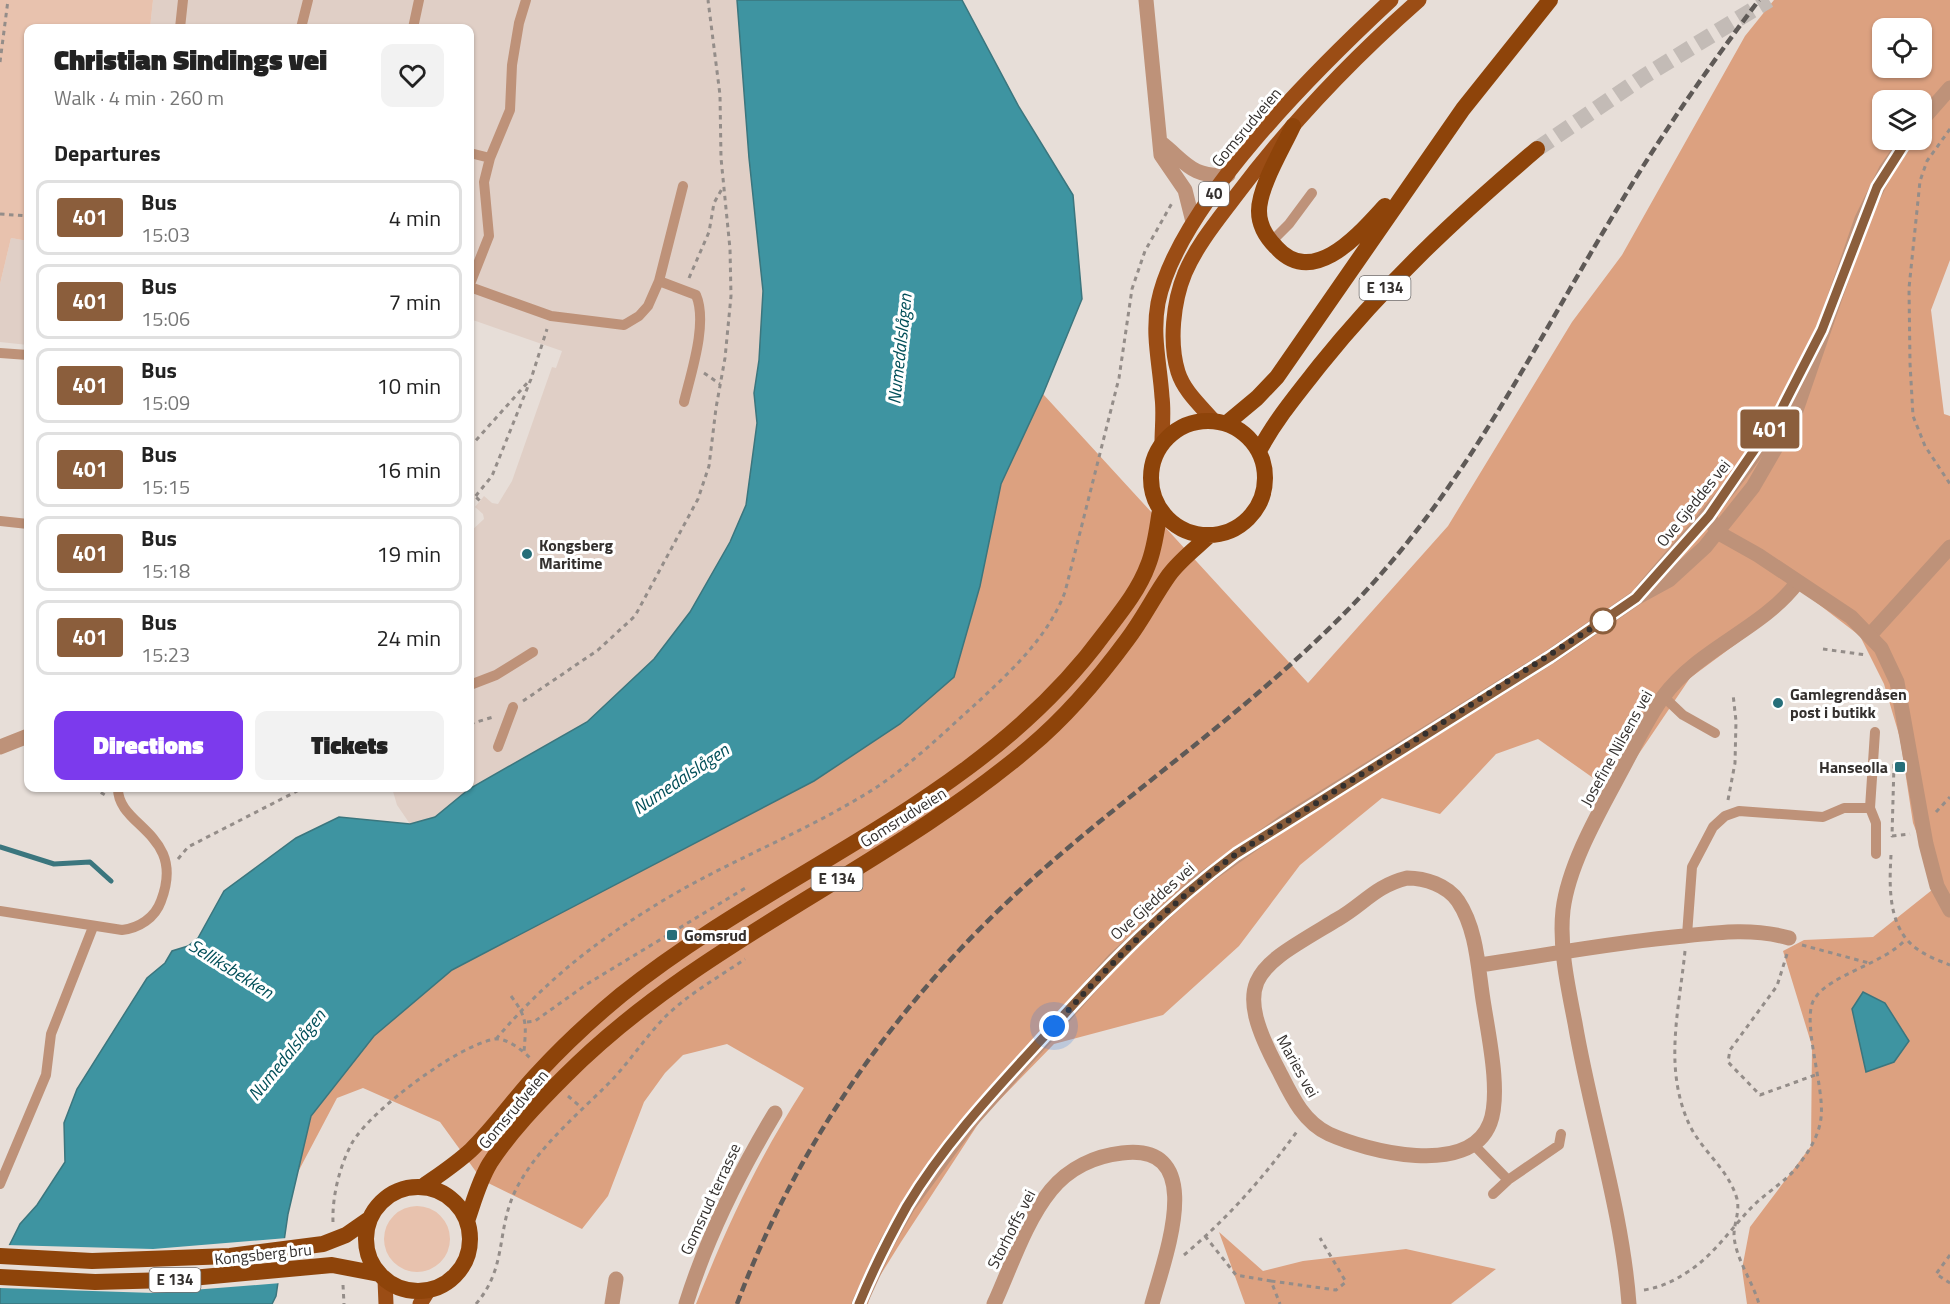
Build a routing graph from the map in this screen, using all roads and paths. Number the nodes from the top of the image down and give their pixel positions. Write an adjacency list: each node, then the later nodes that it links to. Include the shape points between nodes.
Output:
1 (8, 0): 13 (path)
2 (183, 0): 10 (lane)
3 (308, 0): 11 (lane)
4 (419, 0): 12 (lane)
5 (526, 0): 22 (lane, via 512,65 510,110)
6 (1146, 0): 18 (street)
7 (1391, 0): 24 (main road, Gomsrudveien / 40, via 1315,75)
8 (1419, 0): 16 (main road, 40, via 1356,58)
9 (1550, 0): 23 (highway, E 134, via 1502,57)
10 (180, 24)
11 (302, 24)
12 (414, 24)
13 (0, 62)
14 (1950, 88): 15 (street)
15 (1932, 109)
16 (1293, 126): 32 (highway, E 134, via 1259,209 1260,223); 43 (main road, 40, via 1204,238 1182,283 1174,322 1176,362 1188,392)
17 (1950, 129): 47 (path, via 1927,162 1917,201 1910,288 1910,363 1913,416 1925,446)
18 (1160, 142): 24 (street, via 1194,171); 27 (street, via 1161,155)
19 (1537, 149): 46 (highway, E 134, via 1445,228 1391,282 1280,416)
20 (1900, 150): 38 (street, Ove Gjeddes vei, via 1867,208)
21 (474, 154): 22 (lane)
22 (490, 158): 33 (lane, via 484,182 489,236)
23 (1419, 171): 32 (highway, E 134, via 1336,254 1310,261 1295,260); 43 (highway, E 134, via 1276,377 1257,398)
24 (1228, 175): 31 (main road, Gomsrudveien / 40)
25 (724, 185): 36 (path, via 714,202 708,232)
26 (683, 186): 34 (lane)
27 (1183, 188): 31 (street); 95 (path, via 1153,234 1132,288 1119,378 1065,592 1056,616 1017,666 931,745 861,798 653,906 555,976)
28 (1312, 193): 32 (lane)
29 (0, 214): 30 (path)
30 (24, 216)
31 (1193, 222): 45 (main road, Gomsrudveien / 40, via 1167,269 1158,303 1155,344 1162,396)
32 (1271, 242)
33 (474, 275)
34 (659, 281): 36 (lane); 37 (lane, via 648,306 624,325)
35 (474, 287): 37 (lane)
36 (685, 290): 42 (lane, via 696,295 700,319)
37 (551, 316): 41 (path)
38 (1822, 330): 52 (street, Ove Gjeddes vei, via 1779,414); 53 (street, Ove Gjeddes vei, via 1794,416 1753,487)
39 (0, 353): 40 (lane)
40 (24, 355)
41 (531, 379): 44 (path); 48 (path, via 492,476)
42 (684, 402)
43 (1220, 422): 45 (highway, E 134, via 1185,425); 46 (highway, via 1246,434)
44 (474, 443)
45 (1162, 443): 51 (highway, E 134, via 1150,477)
46 (1259, 451): 57 (highway, E 134, via 1266,479 1258,506 1238,527)
47 (1950, 484)
48 (476, 496): 49 (path); 50 (path)
49 (474, 498)
50 (480, 501)
51 (1160, 510): 57 (highway, via 1182,529); 109 (highway, Gomsrudveien / E 134, via 1151,556 1138,586 1096,646 1023,724 928,798 728,920 622,994 538,1072 470,1151)
52 (1709, 516): 53 (street); 56 (street); 61 (street, Ove Gjeddes vei)
53 (1728, 519): 56 (street, Ove Gjeddes vei); 59 (street)
54 (0, 521): 55 (lane)
55 (24, 524)
56 (1717, 532): 59 (street); 61 (street, Ove Gjeddes vei, via 1669,580)
57 (1210, 535): 112 (highway, Gomsrudveien / E 134, via 1170,574 1128,639 1079,700 997,775 918,830 727,946 601,1041 534,1108 498,1152 483,1177)
58 (1950, 547): 62 (street)
59 (1758, 555): 60 (street)
60 (1797, 583): 62 (street, via 1851,617); 66 (street, Josefine Nilsens vei, via 1768,614 1695,663)
61 (1636, 598): 133 (street, Ove Gjeddes vei, via 1550,657 1236,854 1146,929 1024,1058 926,1178 886,1244)
62 (1870, 635): 83 (street, via 1881,648 1897,682 1926,844 1937,886)
63 (533, 652): 64 (lane)
64 (474, 683)
65 (1733, 694): 77 (path, via 1735,763 1728,795)
66 (1663, 696): 69 (lane, via 1683,715); 89 (street, Josefine Nilsens vei, via 1611,791 1567,888)
67 (513, 707): 72 (lane)
68 (1875, 732): 76 (lane)
69 (1715, 734)
70 (24, 738): 71 (street)
71 (0, 747)
72 (498, 747)
73 (119, 792): 81 (lane, via 120,803 154,838)
74 (295, 792): 81 (path, via 188,847)
75 (1950, 797): 78 (path)
76 (1870, 808): 77 (lane, via 1844,808 1823,816 1739,811); 80 (lane, via 1876,823)
77 (1730, 814): 86 (lane, via 1713,827 1692,867)
78 (1932, 815)
79 (1892, 836): 88 (path, via 1893,910 1897,927)
80 (1876, 854)
81 (167, 871): 85 (lane, via 160,905 151,917 131,928)
82 (754, 884): 96 (path, via 587,984 535,1021)
83 (1950, 910)
84 (0, 911): 85 (lane)
85 (93, 927): 108 (lane, via 51,1034 46,1075)
86 (1687, 935): 87 (street, via 1735,931 1768,932); 89 (street); 113 (path, via 1674,1037 1677,1090 1691,1128 1729,1179 1737,1199)
87 (1789, 938): 91 (path, via 1804,947); 100 (path, via 1785,967 1777,986 1730,1050 1728,1062 1760,1095)
88 (1906, 939): 91 (path, via 1896,950); 92 (path, via 1919,951)
89 (1564, 951): 93 (street); 127 (street, Josefine Nilsens vei, via 1583,1068 1618,1219)
90 (747, 958): 102 (path, via 665,1017)
91 (1869, 963): 100 (path, via 1815,997 1809,1011)
92 (1950, 965)
93 (1479, 966): 104 (street, Maries vei, via 1458,900 1421,878 1407,878 1376,889 1341,917 1271,960 1254,989 1255,1020 1297,1106); 106 (street, Maries vei, via 1494,1108 1486,1131)
94 (511, 996): 95 (path)
95 (522, 1009): 96 (path); 97 (path)
96 (527, 1022): 98 (path)
97 (496, 1039): 98 (path); 114 (path, via 473,1047 418,1080 374,1115 343,1163 335,1193)
98 (524, 1052): 99 (path)
99 (530, 1058)
100 (1819, 1073): 113 (path, via 1823,1099 1821,1121 1813,1142 1795,1168)
101 (567, 1095): 102 (path)
102 (583, 1109): 130 (path, via 530,1165 519,1183 501,1232 499,1267)
103 (775, 1113): 132 (street, Gomsrud terrasse, via 747,1159 696,1271)
104 (1307, 1118): 106 (street, Maries vei, via 1324,1132 1377,1151 1443,1155); 115 (path, via 1254,1188)
105 (1561, 1134): 107 (lane, via 1559,1145)
106 (1473, 1144): 107 (lane)
107 (1508, 1180): 110 (lane)
108 (0, 1184)
109 (422, 1187): 111 (highway, E 134, via 396,1191 376,1207); 112 (highway, via 450,1197)
110 (1493, 1194)
111 (369, 1219): 114 (highway, E 134); 122 (highway, via 366,1248)
112 (467, 1221): 126 (highway, E 134, via 470,1246 463,1265 451,1280)
113 (1737, 1224): 127 (path, via 1692,1270 1666,1286); 137 (path, via 1734,1235 1739,1255)
114 (340, 1231): 118 (highway, Kongsberg bru / E 134, via 323,1244 178,1259 92,1261)
115 (1205, 1236): 119 (path, via 1183,1255); 124 (path, via 1236,1275)
116 (1320, 1238): 124 (path, via 1346,1282 1336,1290)
117 (1950, 1255): 125 (path, via 1936,1275)
118 (0, 1256)
119 (1164, 1258): 134 (street, Storhoffs vei, via 1176,1190 1172,1173 1148,1153 1103,1156 1083,1164 1052,1189 1037,1210); 135 (street, Storhoffs vei)
120 (346, 1273): 121 (highway, Kongsberg bru / E 134, via 326,1265 160,1281); 122 (highway, E 134); 128 (path)
121 (0, 1277)
122 (382, 1277): 126 (highway, E 134); 129 (main road)
123 (616, 1279): 131 (street)
124 (1271, 1281): 136 (path)
125 (1950, 1283)
126 (424, 1297)
127 (1629, 1298)
128 (344, 1304)
129 (386, 1304)
130 (476, 1304)
131 (612, 1304)
132 (686, 1304)
133 (859, 1304)
134 (994, 1304)
135 (1152, 1304)
136 (1280, 1304)
137 (1760, 1304)

